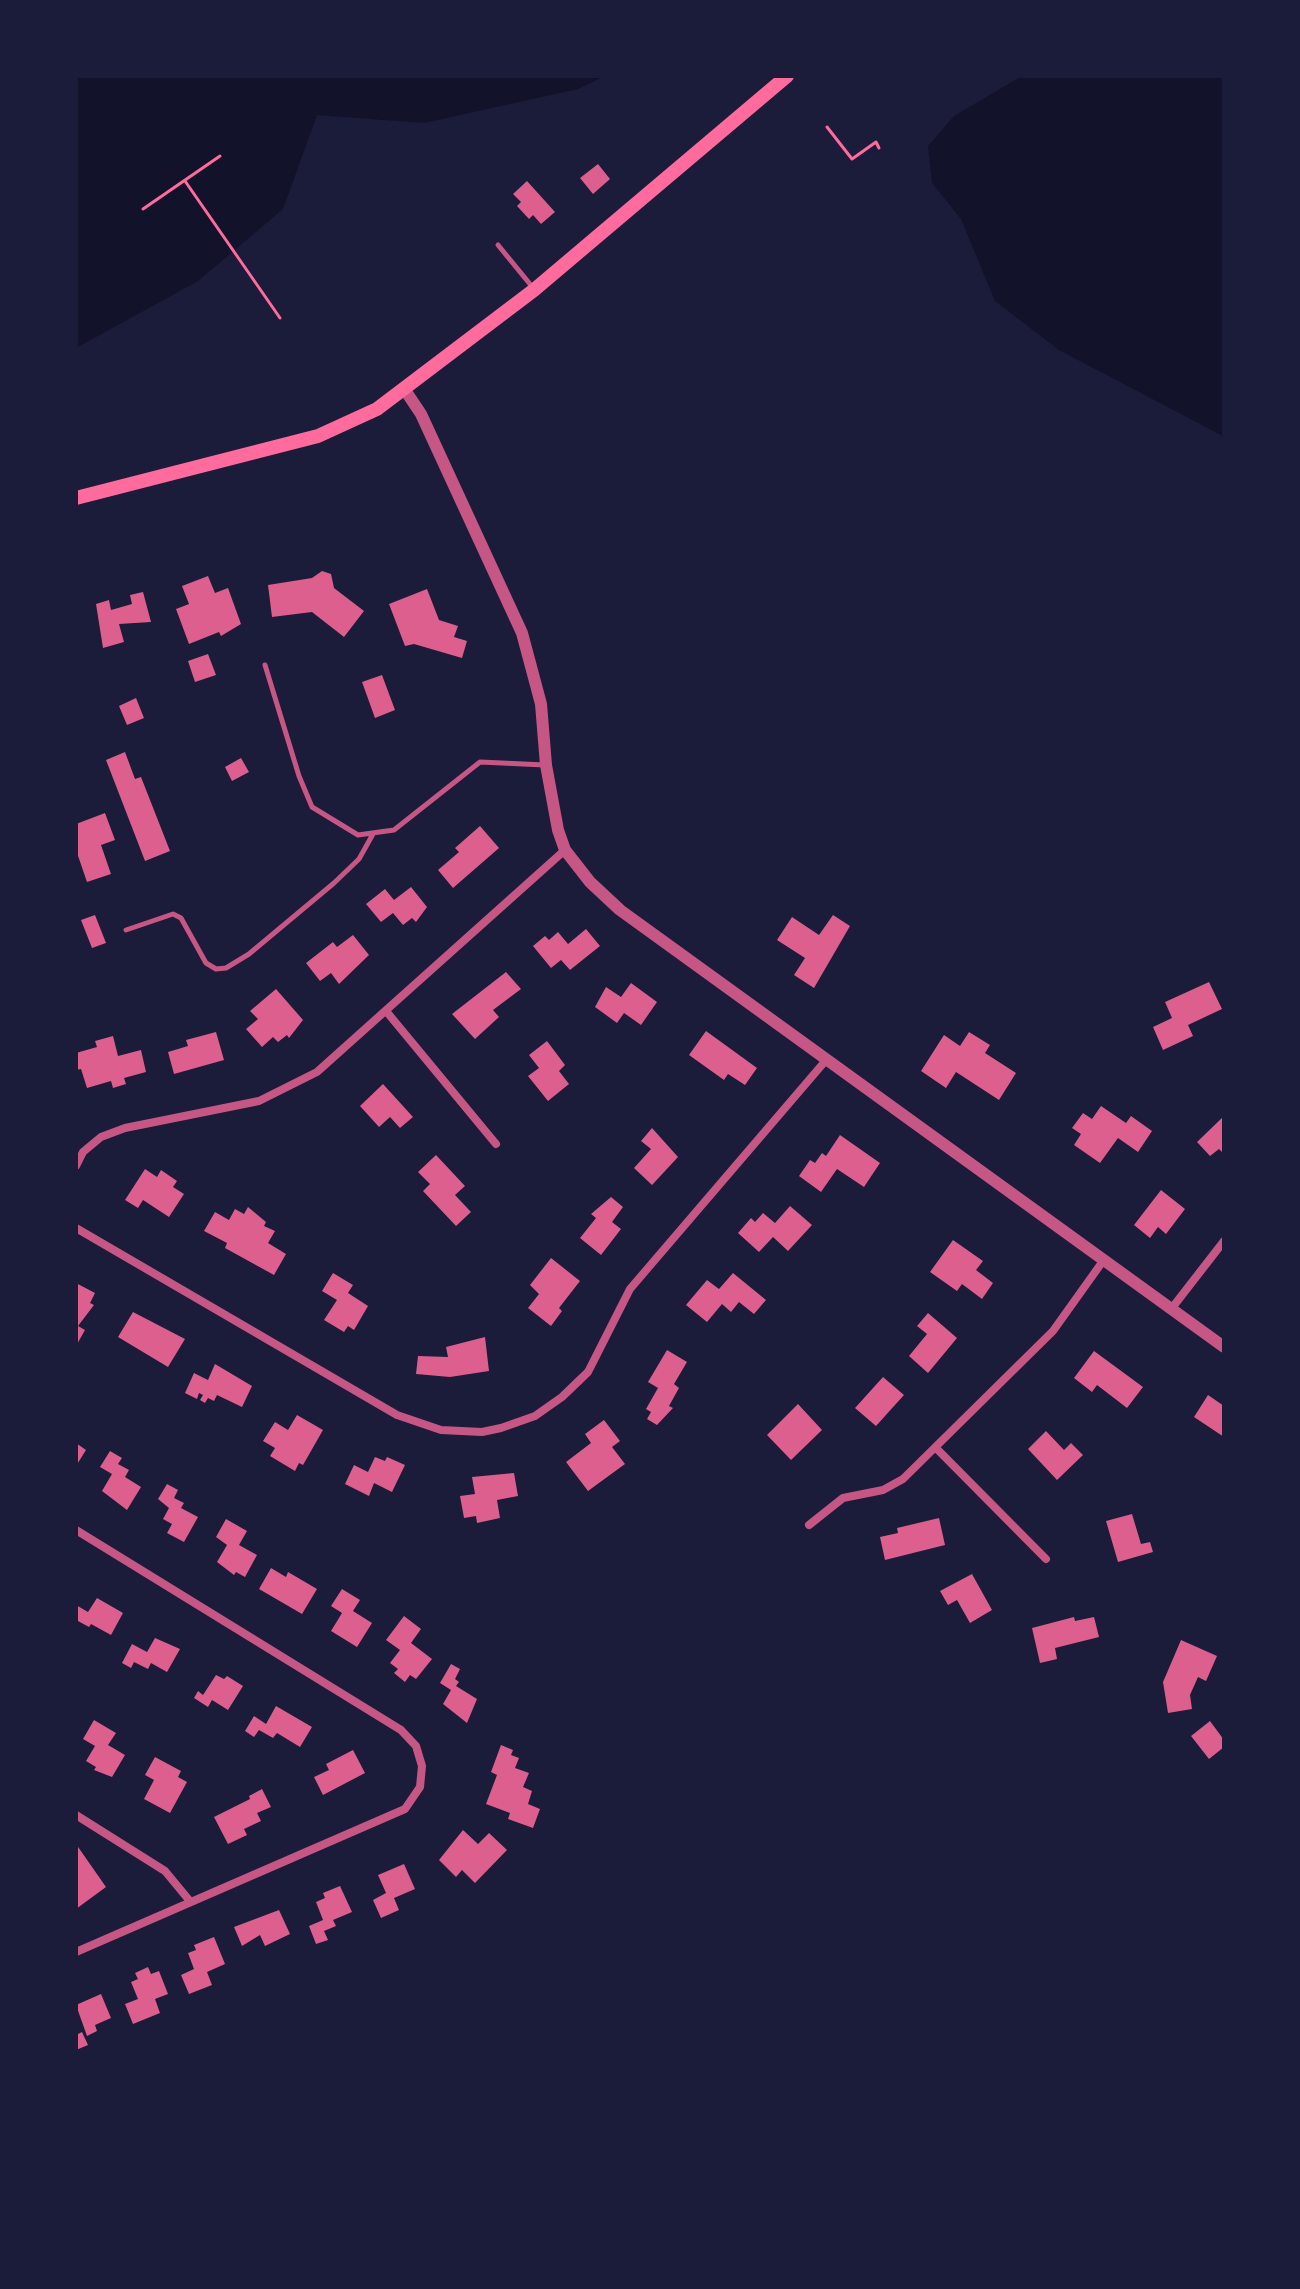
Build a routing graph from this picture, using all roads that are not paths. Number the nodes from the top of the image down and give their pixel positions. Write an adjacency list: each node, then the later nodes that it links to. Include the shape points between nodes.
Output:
1 (787, 76): 3 (main road)
2 (498, 245): 3 (lane)
3 (534, 290): 4 (main road)
4 (405, 390): 5 (main road, via 318,436); 7 (street, via 421,414 522,633 541,704)
5 (76, 498)
6 (265, 665): 8 (lane, via 312,807 358,835)
7 (546, 765): 8 (lane, via 480,762 394,830); 9 (street)
8 (374, 833): 10 (lane, via 359,859 334,883 226,968 206,963 181,918 173,914)
9 (565, 850): 11 (street); 12 (street, via 620,910)
10 (126, 930)
11 (386, 1011): 13 (street); 14 (street, via 299,1084 259,1101 125,1128 101,1137)
12 (827, 1059): 15 (street, via 630,1289 588,1372 535,1416 501,1428 441,1430 397,1415); 17 (street)
13 (496, 1144)
14 (76, 1166)
15 (76, 1228)
16 (1224, 1241): 18 (street)
17 (1103, 1261): 18 (street); 20 (street, via 1053,1331)
18 (1172, 1308): 19 (street)
19 (1224, 1347)
20 (936, 1448): 21 (street, via 903,1479 883,1490 843,1498); 23 (street)
21 (809, 1525)
22 (76, 1530): 25 (street, via 401,1730 420,1755 420,1787 405,1809)
23 (1046, 1559)
24 (76, 1815): 25 (street, via 165,1871)
25 (189, 1900): 26 (street)
26 (76, 1952)

